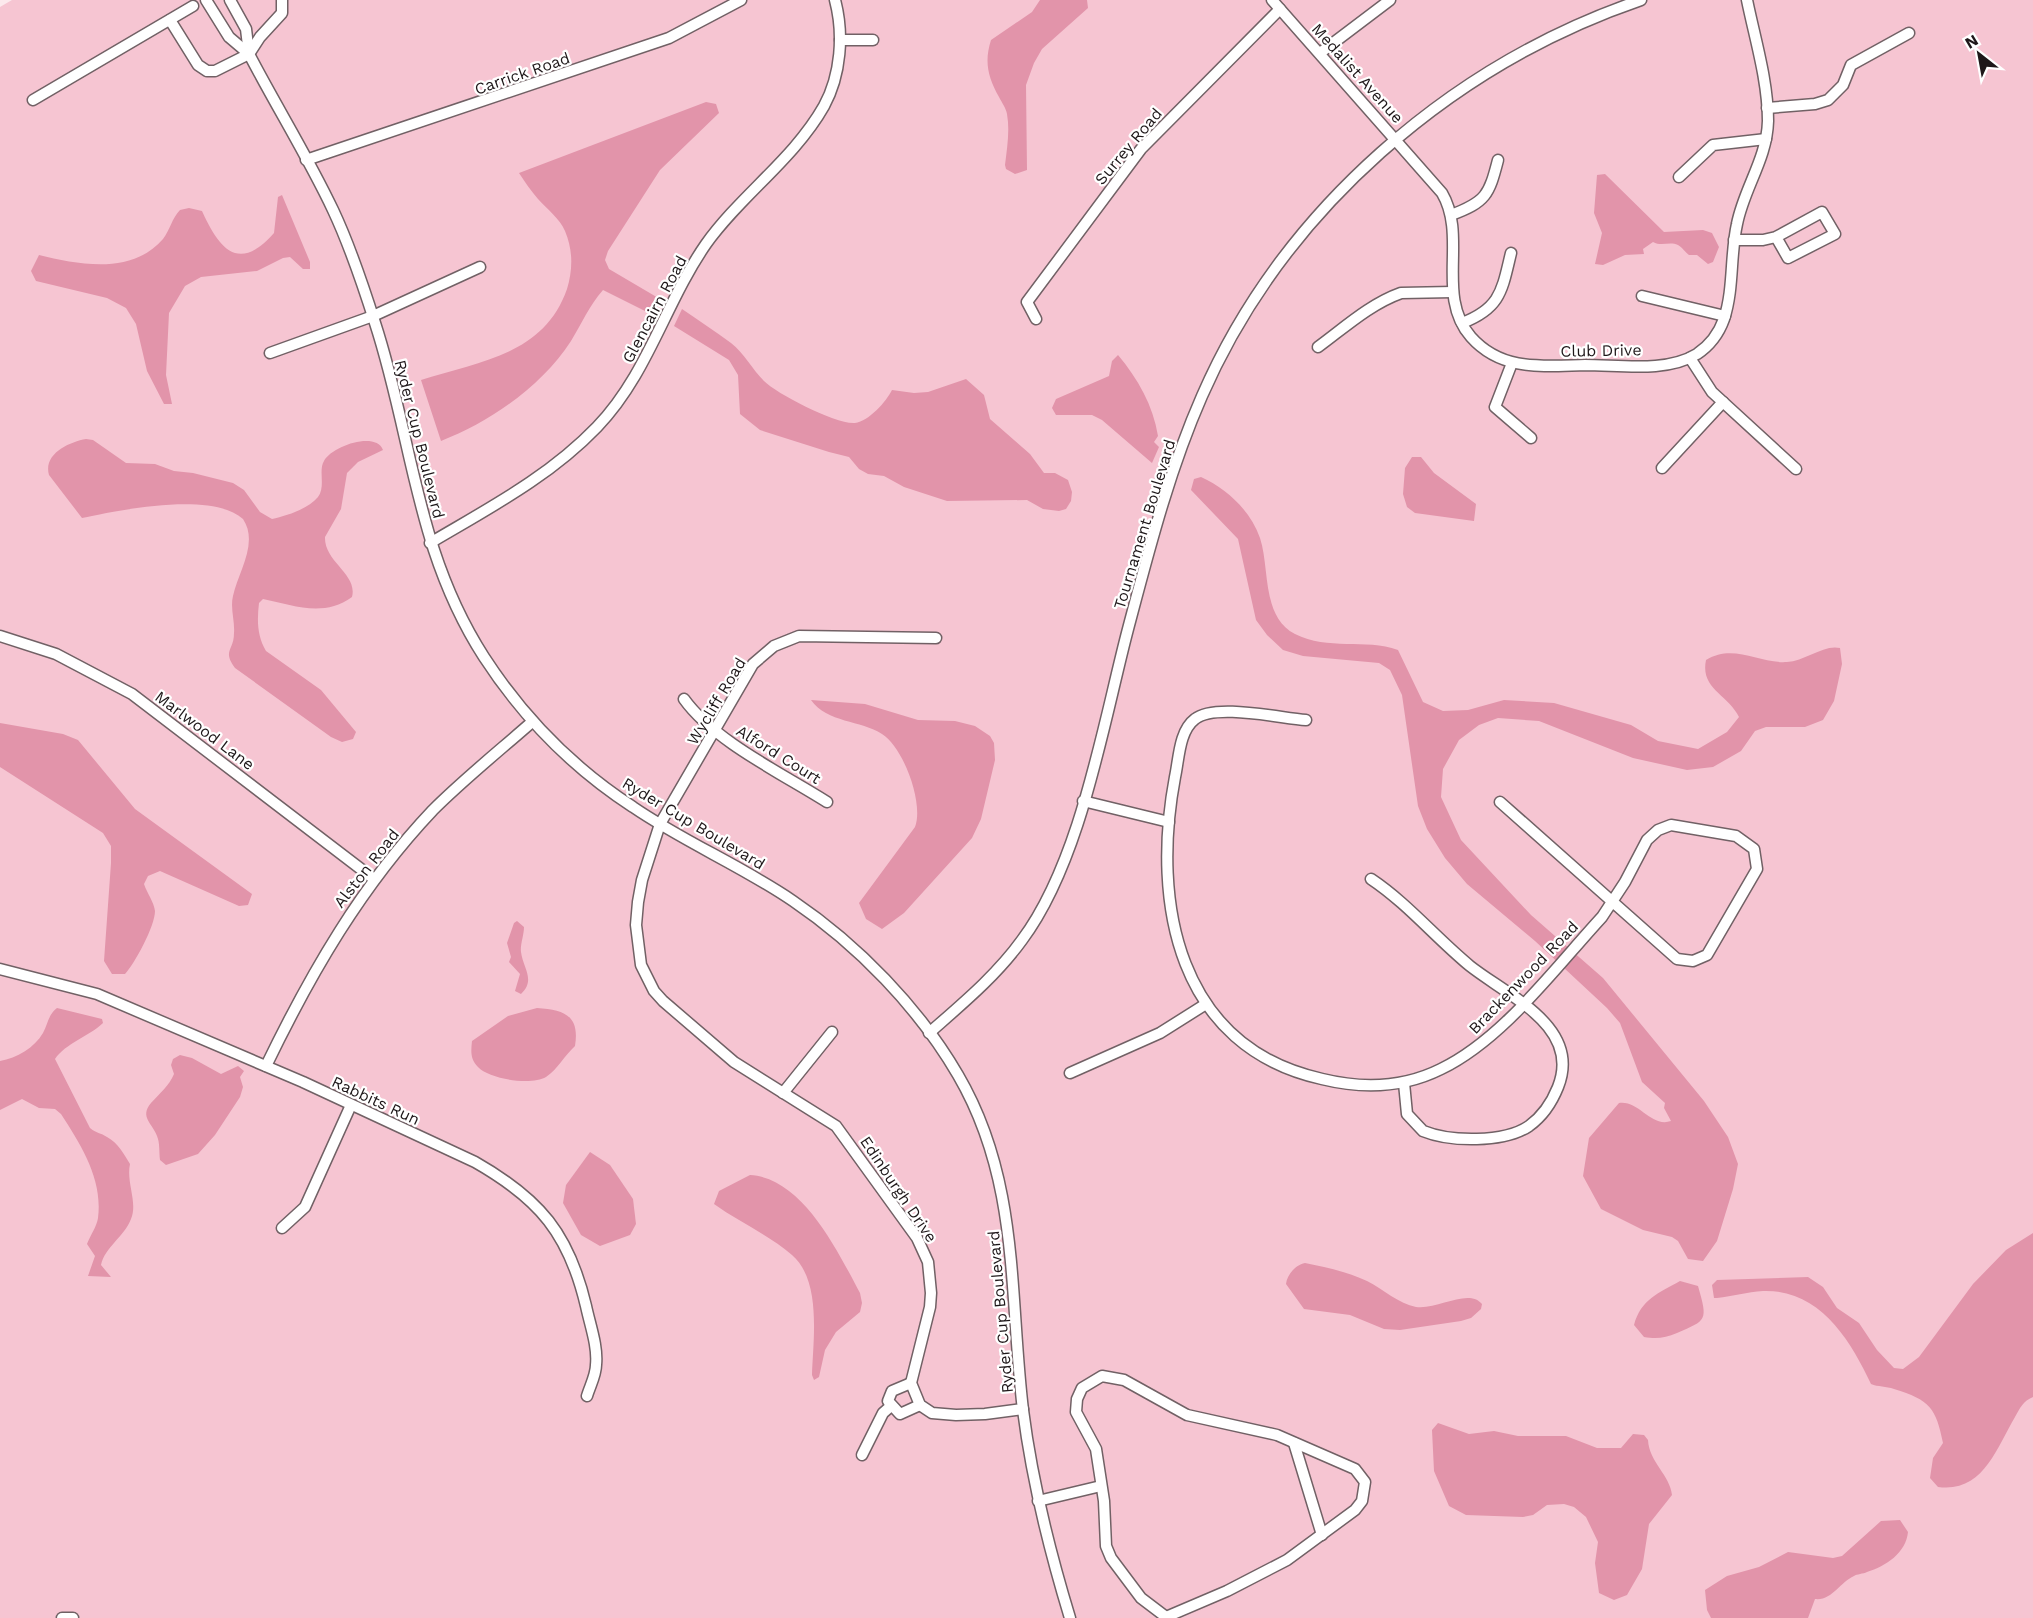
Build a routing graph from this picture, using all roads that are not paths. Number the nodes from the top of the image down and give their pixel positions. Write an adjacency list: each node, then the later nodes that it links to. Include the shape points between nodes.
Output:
1 (206, 0): 13 (street, Ryder Cup Boulevard)
2 (230, 0): 11 (street, Ryder Cup Boulevard)
3 (282, 0): 18 (street, via 282,13)
4 (741, 0): 24 (street, Carrick Road, via 669,38)
5 (835, 0): 15 (street, Glencairn Road)
6 (1390, 0): 19 (street)
7 (1641, 0): 22 (street, Tournament Boulevard, via 1582,23 1516,56 1445,100)
8 (1747, 0): 21 (street, Club Drive)
9 (197, 3): 12 (street); 17 (street, Ryder Cup Boulevard, via 226,44)
10 (1276, 4): 19 (street, Medalist Avenue); 36 (street, Surrey Road, via 1122,173 1026,302)
11 (238, 14): 13 (street); 18 (street, Ryder Cup Boulevard, via 246,29)
12 (170, 20): 18 (street, via 198,65 207,71 221,69); 20 (street)
13 (220, 23): 17 (street, Ryder Cup Boulevard)
14 (1909, 33): 21 (street, via 1851,66 1843,85 1828,100)
15 (840, 40): 16 (street); 46 (street, Glencairn Road, via 836,70 824,106 788,153 708,242 677,291 643,364 616,405 568,455 538,479)
16 (873, 40)
17 (239, 46): 18 (street, Ryder Cup Boulevard)
18 (249, 54): 24 (street, Ryder Cup Boulevard)
19 (1320, 54): 22 (street, Medalist Avenue)
20 (33, 100)
21 (1767, 108): 23 (street, Club Drive)
22 (1397, 139): 27 (street, Club Drive, via 1443,193); 53 (street, Tournament Boulevard, via 1330,203 1277,269 1233,336 1204,392 1171,476)
23 (1766, 139): 26 (street, via 1713,145); 29 (street, Club Drive)
24 (306, 160): 34 (street, Ryder Cup Boulevard, via 332,208)
25 (1498, 160): 27 (street, via 1486,197)
26 (1679, 177)
27 (1451, 215): 32 (street, Club Drive)
28 (1776, 237): 28 (street, via 1788,258 1835,234 1822,212); 29 (street)
29 (1734, 240): 35 (street, Club Drive)
30 (1511, 253): 37 (street, via 1503,288 1495,303)
31 (480, 267): 34 (street)
32 (1453, 292): 37 (street, Club Drive); 38 (street, via 1393,295)
33 (1642, 296): 35 (street)
34 (373, 316): 39 (street); 46 (street, Ryder Cup Boulevard)
35 (1725, 316): 40 (street, Club Drive, via 1714,338)
36 (1036, 319)
37 (1462, 323): 41 (street, Club Drive, via 1483,349)
38 (1318, 348)
39 (270, 353)
40 (1690, 358): 41 (street, Club Drive, via 1660,365); 42 (street)
41 (1512, 363): 43 (street, via 1495,407)
42 (1723, 402): 44 (street); 45 (street)
43 (1531, 438)
44 (1662, 468)
45 (1796, 469)
46 (430, 543): 51 (street, Ryder Cup Boulevard, via 469,633)
47 (0, 636): 58 (street, Marlwood Lane, via 56,654 132,694)
48 (936, 638): 52 (street, Wycliff Road, via 799,636 785,641 753,664)
49 (684, 699): 52 (street, Alford Court, via 696,716)
50 (1306, 720): 56 (street, Brackenwood Road, via 1218,711 1197,716 1183,735)
51 (532, 722): 57 (street, Ryder Cup Boulevard, via 559,749); 58 (street, Alston Road, via 435,808)
52 (715, 731): 54 (street, Alford Court); 57 (street, Wycliff Road)
53 (1083, 801): 56 (street); 65 (street, Tournament Boulevard, via 1054,885 1024,938 984,984)
54 (827, 802)
55 (1500, 802): 60 (street)
56 (1169, 822): 62 (street, Brackenwood Road, via 1172,915 1194,984)
57 (660, 824): 65 (street, Ryder Cup Boulevard, via 751,874 822,922 879,975); 69 (street, Edinburgh Drive, via 638,902 638,947 647,979 663,1002 734,1062)
58 (374, 879): 66 (street, Alston Road, via 325,951)
59 (1371, 879): 63 (street, via 1470,966)
60 (1612, 904): 60 (street, via 1647,840 1664,827 1736,836 1749,843 1757,855 1757,869 1707,955 1700,958 1677,959); 63 (street, Brackenwood Road)
61 (0, 969): 66 (street, Rabbits Run, via 97,994)
62 (1206, 1004): 67 (street, via 1160,1033); 68 (street, Brackenwood Road, via 1247,1048 1282,1067 1347,1084)
63 (1521, 1004): 68 (street, Brackenwood Road, via 1488,1038 1462,1057); 68 (street, via 1553,1031 1563,1057 1555,1095 1530,1126 1490,1140 1429,1134 1407,1114)
64 (832, 1032): 69 (street)
65 (929, 1033): 76 (street, Ryder Cup Boulevard, via 973,1103 1001,1191 1011,1244)
66 (266, 1066): 70 (street, Rabbits Run)
67 (1070, 1073)
68 (1404, 1083)
69 (783, 1093): 72 (street, Edinburgh Drive, via 824,1117 845,1135 925,1254 930,1271 930,1307)
70 (351, 1105): 71 (street, via 305,1207); 73 (street, Rabbits Run, via 498,1175 551,1223 564,1240 578,1273 594,1341 597,1366)
71 (282, 1228)
72 (911, 1383): 74 (street); 75 (street, via 892,1391 888,1401)
73 (588, 1396)
74 (920, 1405): 75 (street, via 900,1414); 76 (street, via 932,1413 956,1415)
75 (891, 1406): 78 (street, via 883,1413)
76 (1023, 1409): 80 (street, Ryder Cup Boulevard)
77 (1294, 1443): 79 (street, via 1257,1429 1187,1415 1124,1380 1102,1376 1082,1388 1076,1412 1096,1449); 81 (street); 81 (street, via 1355,1469 1365,1482 1362,1501 1355,1510)
78 (862, 1455)
79 (1101, 1486): 80 (street); 82 (street, via 1104,1534 1111,1558 1141,1598)
80 (1038, 1501): 85 (street, Ryder Cup Boulevard)
81 (1322, 1535): 82 (street, via 1266,1572)
82 (1166, 1617)
83 (62, 1618): 84 (street)
84 (73, 1618)
85 (1070, 1618)

